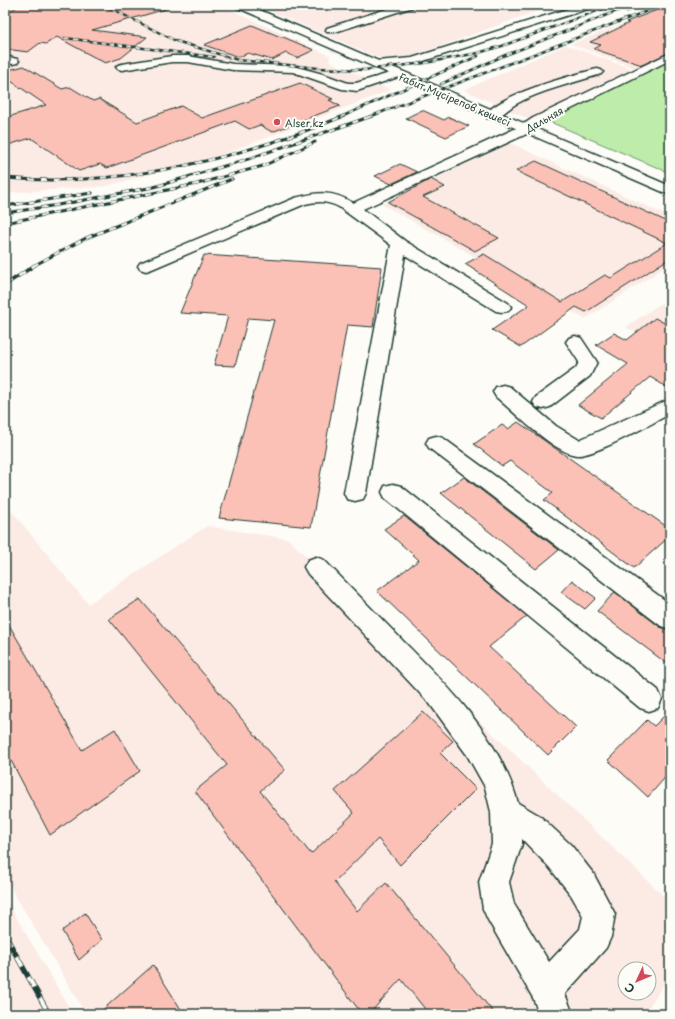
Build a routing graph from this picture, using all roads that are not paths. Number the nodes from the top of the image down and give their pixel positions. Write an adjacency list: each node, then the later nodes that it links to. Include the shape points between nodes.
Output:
1 (240, 5): 6 (main road, Ғабит Мүсірепов көшесі)
2 (409, 5): 4 (main road)
3 (590, 5): 6 (main road, via 413,61)
4 (331, 30)
5 (670, 56): 11 (main road, Дальняя, via 537,121)
6 (375, 64): 9 (main road, Ғабит Мүсірепов көшесі)
7 (122, 67): 9 (main road, via 188,59 233,67 293,69 346,86 357,87)
8 (597, 72): 10 (main road, via 512,101)
9 (397, 74): 10 (main road, Ғабит Мүсірепов көшесі)
10 (491, 114): 11 (main road, Ғабит Мүсірепов көшесі)
11 (526, 129): 12 (main road, Ғабит Мүсірепов көшесі); 13 (main road, Дальняя)
12 (670, 191)
13 (352, 209): 14 (main road); 15 (main road, via 328,197 308,199)
14 (399, 244): 16 (main road); 23 (main road)
15 (146, 266)
16 (502, 307)
17 (575, 342): 19 (main road, via 588,362 583,372)
18 (503, 392): 20 (main road, via 549,431 577,448 586,447)
19 (543, 402)
20 (670, 406)
21 (436, 443): 25 (main road)
22 (393, 492): 26 (main road)
23 (355, 493)
24 (316, 567): 27 (main road, via 439,695 477,744 498,782)
25 (670, 618)
26 (649, 699)
27 (506, 812): 28 (main road, via 507,844 494,882 499,909); 28 (main road, via 530,826 560,856 582,884 599,914 595,937)
28 (551, 1002)

